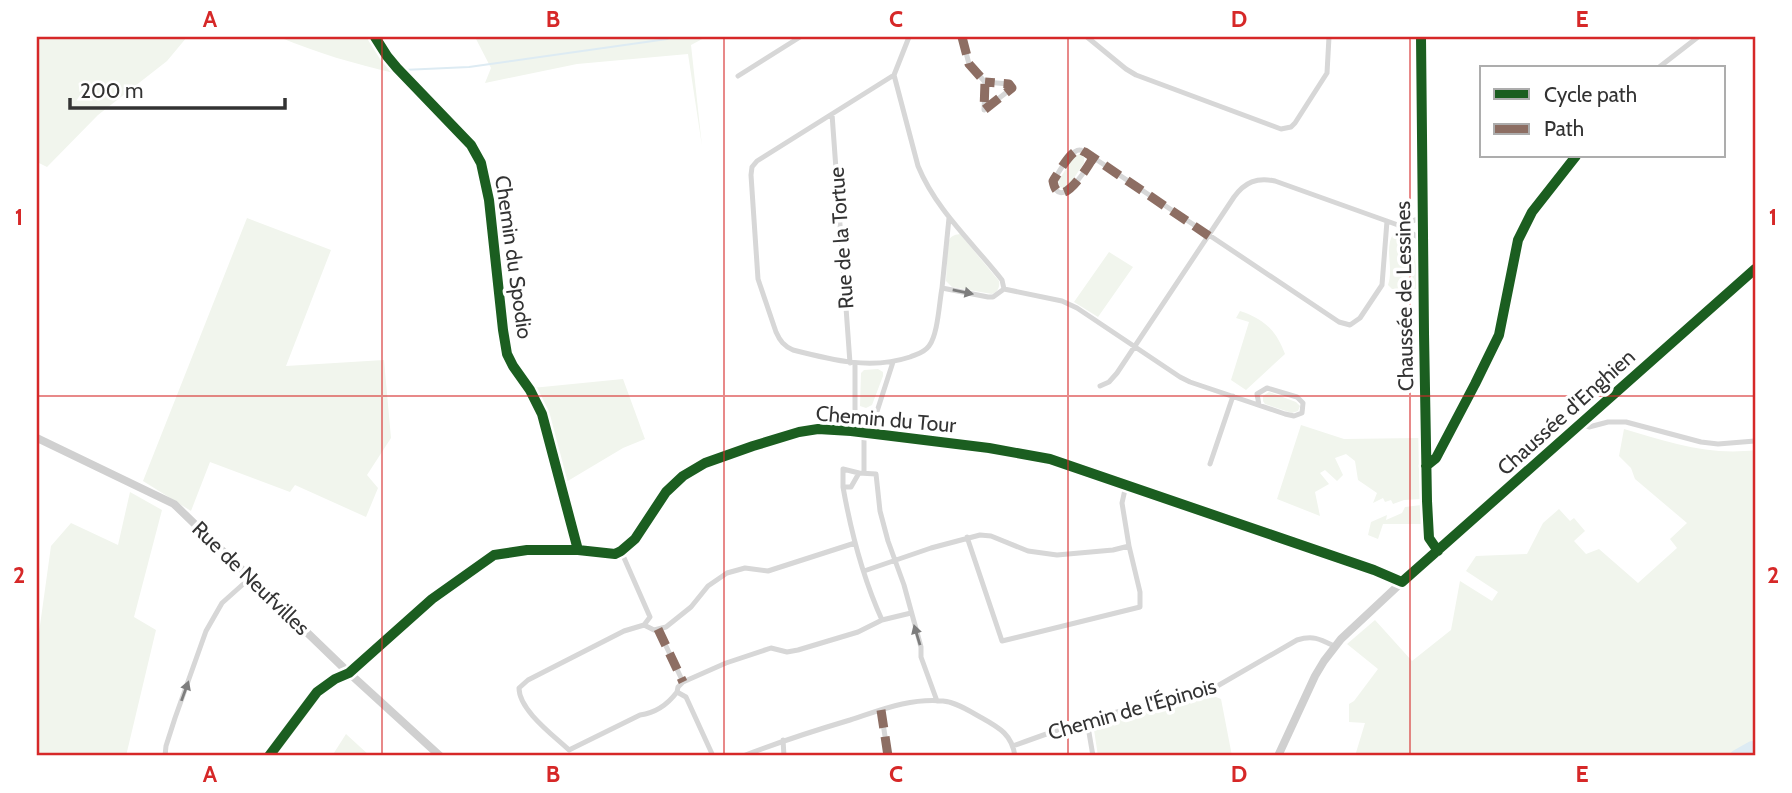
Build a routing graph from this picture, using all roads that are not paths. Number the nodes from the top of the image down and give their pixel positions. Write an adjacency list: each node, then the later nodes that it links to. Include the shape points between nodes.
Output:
1 (375, 37): 45 (street, Chemin du Spodio, via 387,56 471,145 481,163 507,354 542,414)
2 (800, 37): 11 (street)
3 (909, 37): 12 (street)
4 (962, 37): 13 (street, via 969,64)
5 (1087, 37): 9 (street)
6 (1328, 37): 9 (street, via 1327,73 1287,129 1276,129 1136,75)
7 (1422, 37): 18 (main road, Chaussée de Lessines)
8 (1698, 37): 10 (street)
9 (1095, 39)
10 (1661, 66)
11 (738, 75)
12 (894, 75): 14 (street); 17 (street, via 918,166)
13 (985, 82): 13 (street, via 1012,88 984,110)
14 (832, 114): 28 (street, Rue de la Tortue); 28 (street, via 752,167 758,279 785,346)
15 (1093, 158): 15 (street, via 1075,151 1053,181 1056,190 1062,193 1072,188); 21 (street)
16 (1574, 158): 38 (street, via 1532,212 1518,240 1499,335 1437,458)
17 (949, 218): 24 (street); 25 (street, via 1002,280)
18 (1422, 218): 20 (street); 22 (main road, Chaussée de Lessines)
19 (1387, 221): 20 (street); 21 (street, via 1275,181 1256,179 1240,190); 21 (street, via 1382,285 1350,325)
20 (1398, 225): 22 (street)
21 (1209, 236): 26 (street)
22 (1423, 240): 38 (main road, Chaussée de Lessines)
23 (1755, 269): 32 (main road, Chaussée d'Enghien)
24 (942, 288): 25 (street, one-way to 25, via 988,297); 27 (street, via 930,346)
25 (1004, 289): 26 (street, via 1062,301)
26 (1135, 346): 29 (street, via 1117,373); 30 (street, via 1180,377)
27 (893, 362): 28 (street); 34 (street)
28 (853, 363): 33 (street, Rue de la Tortue, via 855,417)
29 (1100, 386)
30 (1233, 396): 31 (street); 37 (street)
31 (1259, 405): 31 (street, via 1257,394 1267,388 1297,397 1303,404 1302,413 1294,416)
32 (1581, 424): 36 (street, via 1626,422 1718,444); 47 (main road, Chaussée d'Enghien)
33 (851, 431): 34 (street, Chemin du Tour); 46 (street, Chemin du Tour, via 799,432 705,463 666,492 635,539)
34 (867, 433): 39 (street); 40 (street, Chemin du Tour, via 1023,453)
35 (37, 438): 50 (main road, Rue de Neufvilles, via 174,504)
36 (1755, 441)
37 (1210, 464)
38 (1426, 466): 47 (main road, Chaussée de Lessines, via 1429,538)
39 (862, 473): 41 (street, via 851,487); 41 (street, via 844,470); 48 (street, via 876,474 880,511)
40 (1126, 485): 44 (street, via 1122,503); 51 (street, Chemin du Tour)
41 (843, 487): 43 (street)
42 (967, 537): 44 (street, via 991,536 1028,551 1057,555); 44 (street, via 1002,641 1140,607); 48 (street)
43 (855, 543): 49 (street); 55 (street, via 768,572 745,568 727,573 708,586 691,607)
44 (1129, 546)
45 (578, 550): 46 (street); 57 (street, via 494,555 432,599)
46 (621, 551): 54 (street, via 650,617)
47 (1438, 551): 51 (main road, Chaussée d'Enghien)
48 (895, 560): 49 (street); 52 (street)
49 (864, 571): 53 (street)
50 (250, 578): 57 (main road, Rue de Neufvilles); 64 (street, one-way to 50, via 206,631 222,603)
51 (1402, 582): 56 (main road, Chaussée d'Enghien)
52 (911, 613): 53 (street); 59 (street, one-way to 52)
53 (882, 620): 58 (street, via 799,650 771,648 726,663)
54 (644, 625): 55 (street); 58 (street, via 528,680 519,688 519,697 569,750 658,709)
55 (658, 629): 58 (street)
56 (1334, 646): 61 (street, Chemin de l'Épinois, via 1316,638 1297,640 1207,692); 73 (main road, Chaussée d'Enghien)
57 (349, 673): 65 (street, via 317,692); 66 (main road, Rue de Neufvilles)
58 (680, 687): 67 (street)
59 (937, 701): 60 (street, via 904,702); 63 (street, via 947,701 992,723)
60 (881, 710): 62 (street); 70 (street)
61 (1087, 721): 63 (street, Chemin de l'Épinois); 72 (street)
62 (783, 740): 68 (street); 69 (street)
63 (1013, 746): 71 (street)
64 (165, 756)
65 (269, 756)
66 (440, 756)
67 (713, 756)
68 (743, 756)
69 (784, 756)
70 (888, 756)
71 (1015, 756)
72 (1093, 756)
73 (1278, 756)

